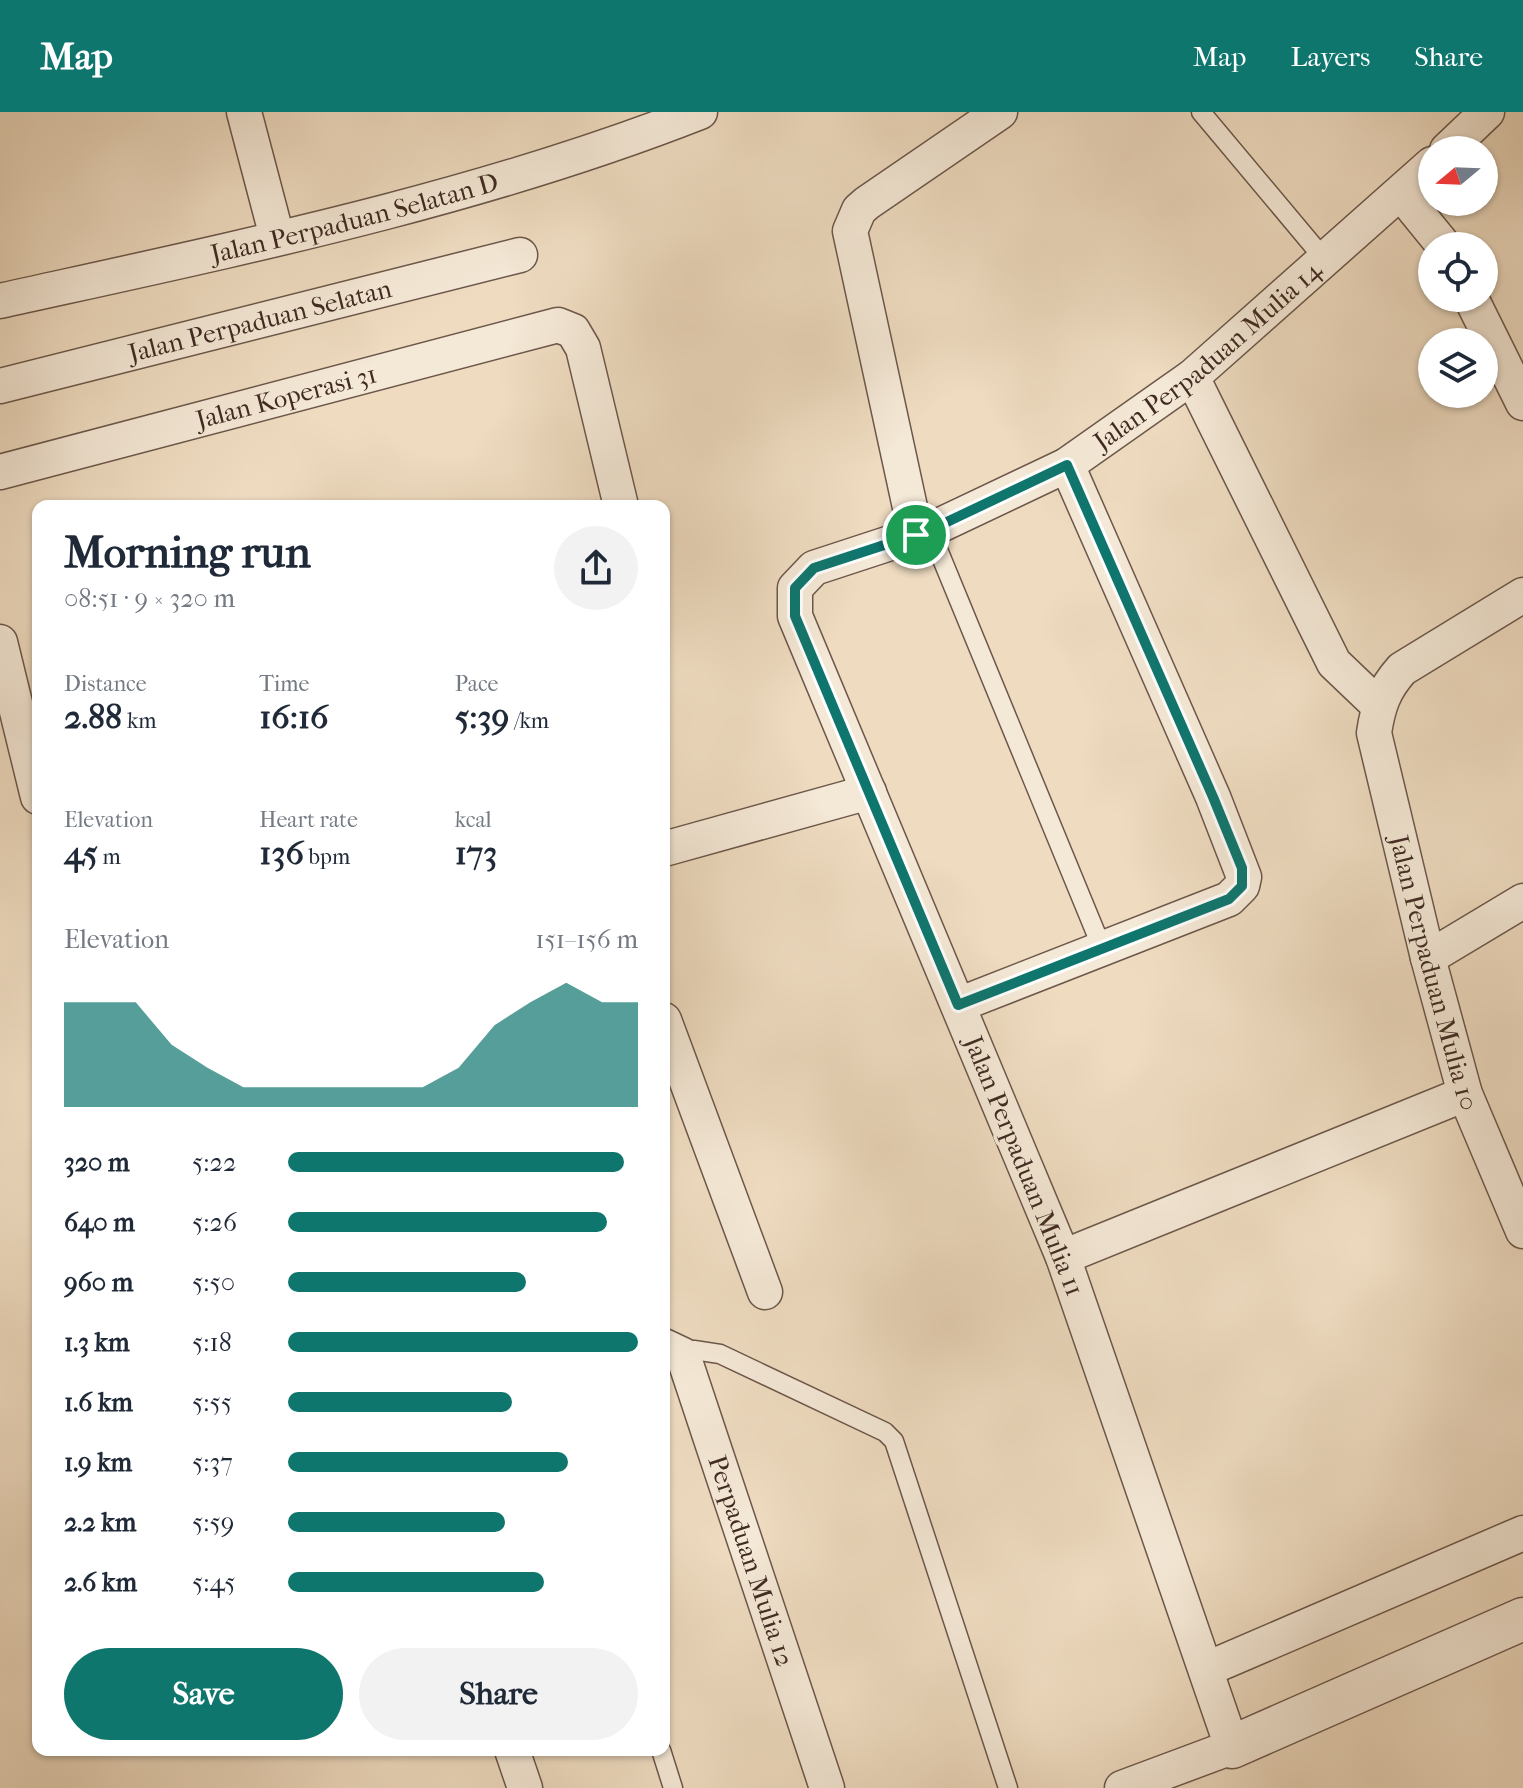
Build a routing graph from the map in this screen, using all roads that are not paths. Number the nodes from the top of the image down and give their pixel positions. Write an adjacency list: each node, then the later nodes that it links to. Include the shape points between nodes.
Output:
1 (244, 112): 10 (street)
2 (700, 112): 10 (street, Jalan Perpaduan Selatan D, via 544,167)
3 (1000, 112): 21 (street, via 867,203 850,231)
4 (1201, 112): 12 (lane)
5 (1487, 112): 6 (street)
6 (1462, 136)
7 (1418, 177): 8 (street, Jalan Perpaduan Mulia 14)
8 (1401, 193): 9 (street); 12 (street, Jalan Perpaduan Mulia 14)
9 (1433, 232)
10 (277, 237): 13 (street, Jalan Perpaduan Selatan D)
11 (520, 255): 16 (street, Jalan Perpaduan Selatan)
12 (1325, 260): 15 (street, Jalan Perpaduan Mulia 14)
13 (0, 301)
14 (1478, 312): 17 (street)
15 (1192, 377): 18 (street, Jalan Perpaduan Mulia 14); 24 (street, via 1334,663)
16 (0, 386)
17 (1523, 403)
18 (1067, 465): 21 (street, Jalan Perpaduan Mulia 14); 29 (street, via 1244,877 1229,899)
19 (0, 472): 20 (street, Jalan Koperasi 31, via 558,325 573,331 583,348)
20 (620, 500)
21 (923, 532): 26 (street, Jalan Perpaduan Mulia 11, via 814,568 795,588 795,616); 29 (lane)
22 (1523, 595): 24 (street, via 1402,669)
23 (0, 642): 25 (street)
24 (1378, 705): 30 (street, Jalan Perpaduan Mulia 10, via 1374,733 1379,762)
25 (32, 751)
26 (869, 792): 27 (street); 31 (street, Jalan Perpaduan Mulia 11)
27 (670, 847)
28 (1523, 901): 30 (street)
29 (1102, 948): 31 (street)
30 (1428, 958): 33 (street, Jalan Perpaduan Mulia 10)
31 (958, 1005): 35 (street, Jalan Perpaduan Mulia 11)
32 (670, 1036): 36 (street)
33 (1465, 1094): 34 (street, Jalan Perpaduan Mulia 10); 35 (street)
34 (1523, 1231)
35 (1063, 1257): 40 (street, Jalan Perpaduan Mulia 11)
36 (765, 1292)
37 (674, 1351): 46 (street, Perpaduan Mulia 12); 47 (lane, via 720,1354 885,1432 894,1441)
38 (1523, 1533): 40 (street)
39 (1523, 1619): 41 (street)
40 (1207, 1669): 41 (street, Jalan Perpaduan Mulia 11)
41 (1232, 1747): 48 (street)
42 (514, 1756): 44 (street)
43 (663, 1756): 45 (lane)
44 (525, 1788)
45 (673, 1788)
46 (827, 1788)
47 (1008, 1788)
48 (1122, 1788)

